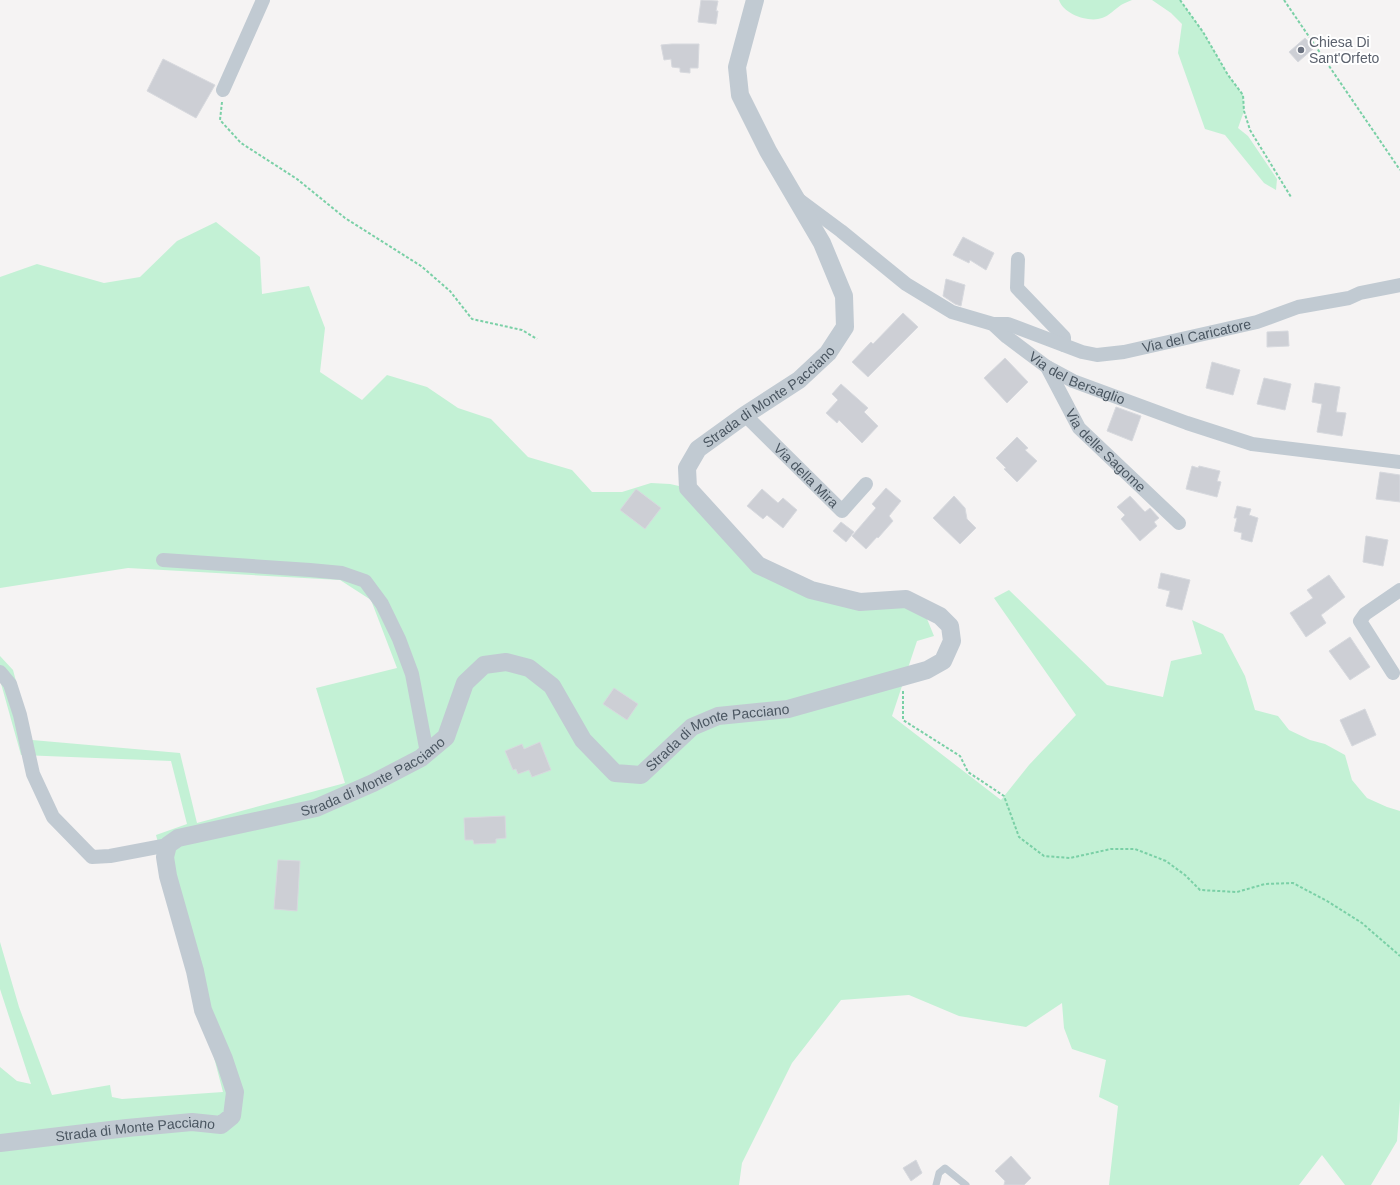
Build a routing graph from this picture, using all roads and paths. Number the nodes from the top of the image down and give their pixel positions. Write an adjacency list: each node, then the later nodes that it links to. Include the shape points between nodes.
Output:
1 (263, 0): 5 (street)
2 (755, 0): 8 (street, Strada di Monte Pacciano, via 737,67 740,95)
3 (1180, 0): 7 (path, via 1243,95 1244,111 1250,130)
4 (1284, 0): 6 (path)
5 (223, 90): 12 (path, via 220,120 241,143 297,179 345,218 421,266 450,291 472,319 522,330)
6 (1400, 170)
7 (1291, 197)
8 (796, 198): 11 (street, Via del Bersaglio, via 842,231 906,284 952,312); 15 (street, Strada di Monte Pacciano, via 822,243 844,296 845,327 828,353 799,380)
9 (1018, 259): 13 (street, via 1017,288 1064,337)
10 (1400, 285): 13 (street, Via del Caricatore, via 1298,307 1257,322 1124,352 1096,355)
11 (993, 324): 13 (street, Via del Caricatore, via 1008,324); 14 (street, Via del Bersaglio)
12 (537, 340)
13 (1064, 345)
14 (1047, 367): 16 (street, Via del Bersaglio, via 1073,381 1252,444); 18 (street, Via delle Sagome, via 1079,428)
15 (745, 415): 17 (street, Via della Mira, via 842,511); 23 (street, Strada di Monte Pacciano, via 698,449 687,468 688,488 758,565 811,590 860,602 906,599 940,616 950,626 952,641 943,661 926,670)
16 (1400, 462)
17 (866, 484)
18 (1179, 523)
19 (163, 560): 24 (street, via 342,573 365,581 382,604 399,638 412,674)
20 (1400, 590): 22 (street, via 1365,614 1360,621)
21 (0, 672): 25 (street, via 10,684 20,715 33,774 53,817 87,853 92,857 110,856)
22 (1393, 673)
23 (904, 676): 24 (street, Strada di Monte Pacciano, via 788,709 718,716 692,727 641,775 615,773 583,740 552,686 530,668 506,662 484,665 465,683 446,737); 26 (path, via 903,720 960,756 968,772 1004,796 1019,837 1044,856 1070,858 1111,849 1135,849 1166,861 1185,874 1200,890 1237,892 1265,884 1293,883 1362,923)
24 (427, 753): 25 (street, Strada di Monte Pacciano, via 373,783 316,808 178,838)
25 (168, 845): 27 (street, Strada di Monte Pacciano, via 165,857 168,876 195,971 203,1010 235,1092 232,1116 221,1125 192,1122)
26 (1400, 956)
27 (0, 1143)
28 (936, 1185): 29 (lane, via 939,1173 946,1168)
29 (966, 1185)

